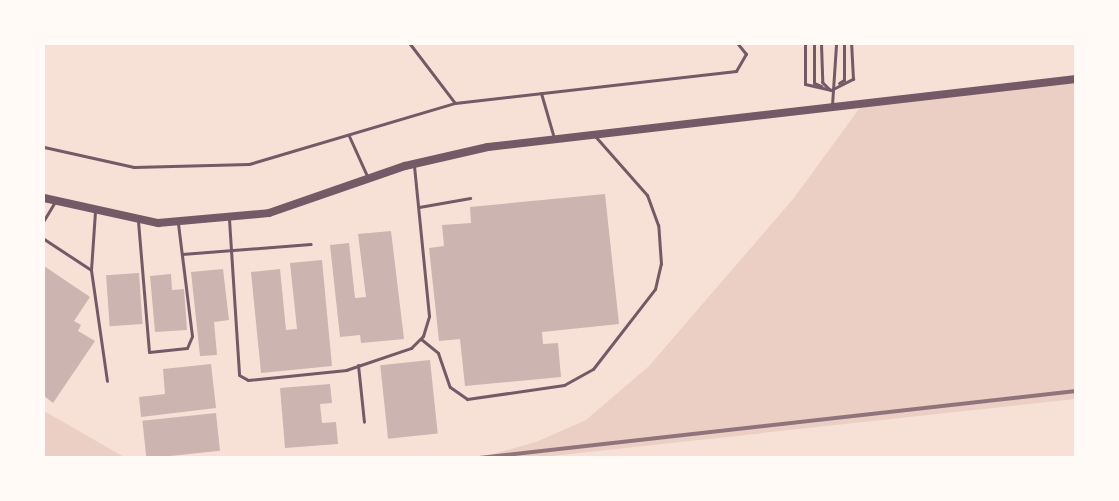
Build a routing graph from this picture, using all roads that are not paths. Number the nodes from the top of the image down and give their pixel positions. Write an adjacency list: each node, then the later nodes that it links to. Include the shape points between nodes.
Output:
1 (410, 44): 12 (lane)
2 (738, 44): 11 (lane, via 746,54 736,71)
3 (805, 44): 10 (lane, via 805,84)
4 (814, 44): 10 (lane, via 814,83)
5 (821, 44): 10 (lane, via 822,82)
6 (836, 44): 10 (lane, via 837,80)
7 (844, 44): 10 (lane, via 844,80)
8 (851, 44): 10 (lane, via 853,79)
9 (1076, 80): 13 (street)
10 (831, 90): 13 (lane)
11 (541, 93): 12 (lane); 16 (lane)
12 (455, 103): 15 (lane)
13 (832, 105): 14 (street)
14 (593, 135): 16 (street); 34 (lane, via 647,195 658,225 661,264 655,289 600,361 564,385 467,399 450,387 438,353)
15 (349, 136): 17 (lane, via 249,164 134,167); 19 (lane)
16 (555, 139): 18 (street)
17 (44, 147)
18 (414, 164): 19 (street); 23 (lane)
19 (369, 181): 25 (street, via 269,213)
20 (44, 198): 22 (street)
21 (470, 198): 23 (lane)
22 (55, 202): 24 (street); 27 (lane)
23 (418, 207): 34 (lane, via 429,316)
24 (95, 211): 26 (street); 33 (lane)
25 (229, 217): 28 (street); 31 (lane)
26 (138, 219): 28 (street); 32 (lane, via 149,352 190,345)
27 (44, 220)
28 (178, 221): 32 (lane)
29 (44, 239): 33 (lane)
30 (311, 244): 31 (lane)
31 (231, 252): 32 (lane); 35 (lane, via 240,375 248,380)
32 (182, 254)
33 (91, 270): 36 (lane)
34 (421, 339): 35 (lane, via 411,348)
35 (358, 365): 37 (lane)
36 (107, 381)
37 (364, 422)

